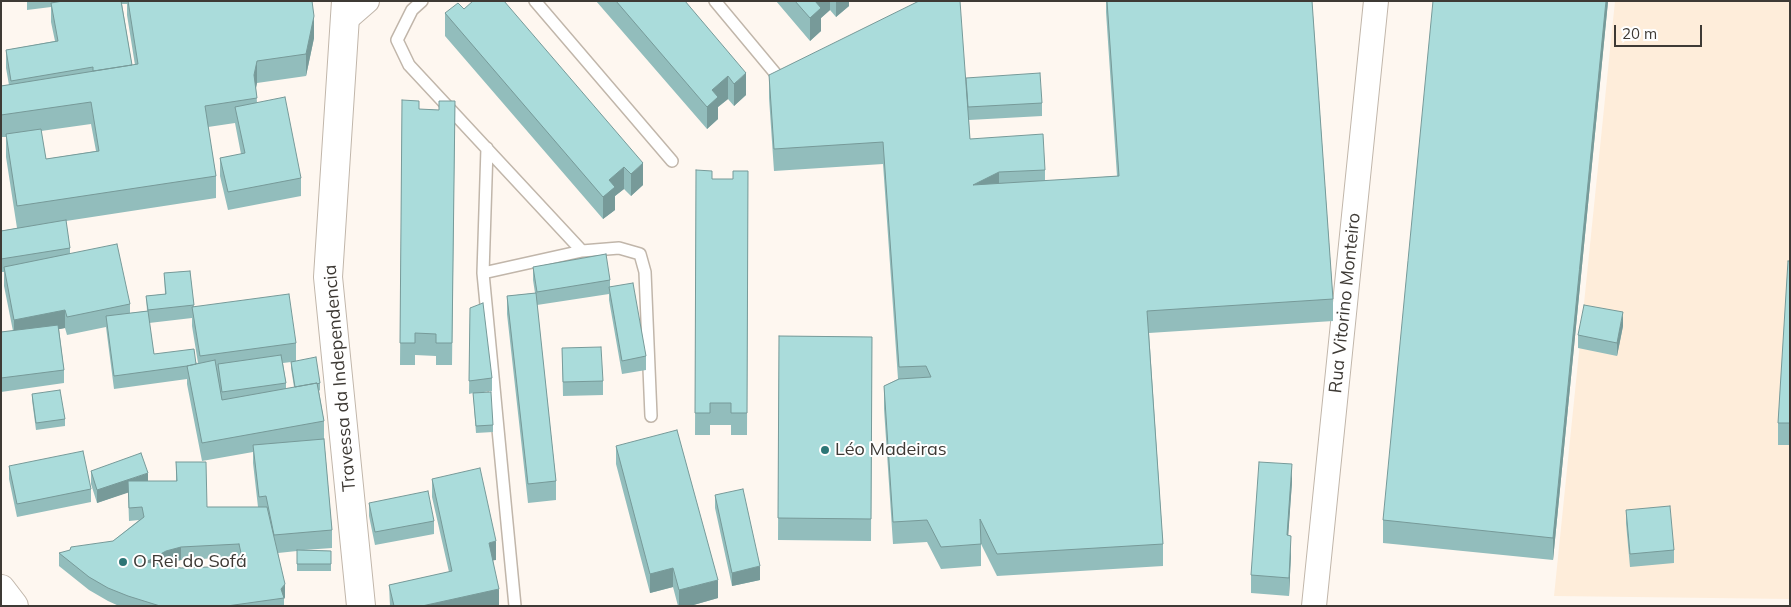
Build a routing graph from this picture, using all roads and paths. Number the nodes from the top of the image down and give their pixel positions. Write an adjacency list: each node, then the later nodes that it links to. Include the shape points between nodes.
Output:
1 (367, 1): 6 (street)
2 (422, 1): 8 (lane, via 412,10 397,40 409,65)
3 (535, 1): 9 (lane)
4 (715, 1): 7 (lane)
5 (1376, 1): 17 (street, Rua Vitorino Monteiro)
6 (345, 11): 15 (main road, Travessa da Independencia, via 328,277)
7 (774, 73)
8 (487, 148): 10 (lane); 11 (lane)
9 (672, 161)
10 (582, 251): 11 (lane); 12 (lane, via 619,248 640,254 645,272)
11 (483, 273): 16 (lane)
12 (651, 416)
13 (1, 589): 14 (main road)
14 (14, 606)
15 (361, 606)
16 (515, 606)
17 (1314, 606)

